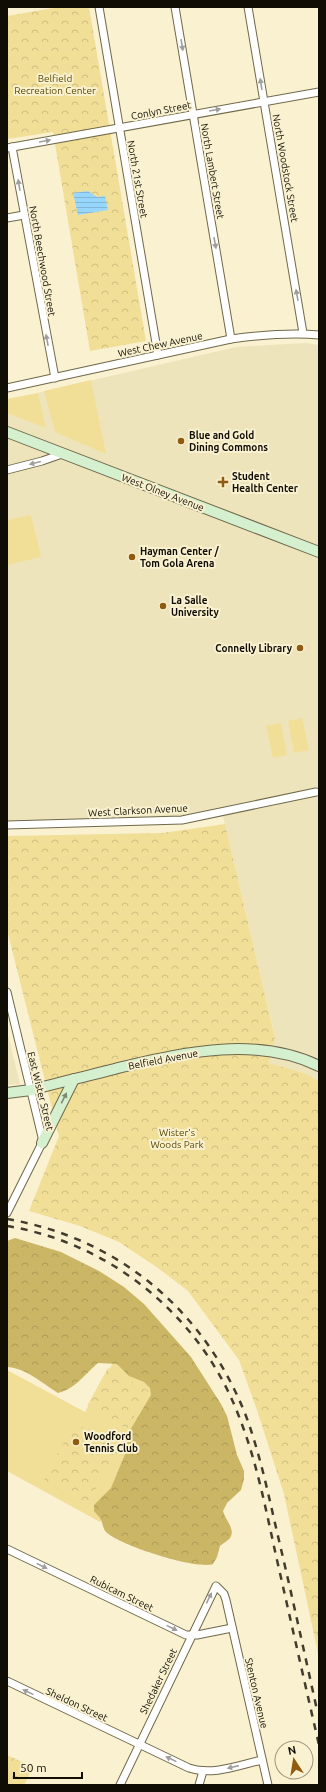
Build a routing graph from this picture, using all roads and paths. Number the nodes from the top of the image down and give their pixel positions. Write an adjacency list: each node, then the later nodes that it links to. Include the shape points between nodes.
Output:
1 (99, 7): 7 (street, North 21st Street)
2 (175, 7): 6 (street, North Lambert Street, one-way to 6)
3 (248, 7): 5 (street, North Woodstock Street, one-way to 3)
4 (319, 92): 5 (street, Conlyn Street)
5 (264, 102): 6 (street, Conlyn Street, one-way to 5); 11 (street, North Woodstock Street, one-way to 5)
6 (193, 114): 7 (street, Conlyn Street); 13 (street, North Lambert Street, one-way to 13)
7 (119, 128): 8 (street, Conlyn Street, one-way to 7); 14 (street, North 21st Street)
8 (10, 147): 9 (street, North Beechwood Street, one-way to 8)
9 (24, 215): 10 (street); 15 (street, North Beechwood Street, one-way to 9)
10 (7, 218)
11 (304, 333): 12 (street, West Chew Avenue); 13 (street, West Chew Avenue, via 265,334)
12 (319, 335)
13 (231, 339): 14 (street, West Chew Avenue)
14 (158, 355): 15 (street, West Chew Avenue)
15 (55, 378): 16 (street, West Chew Avenue)
16 (7, 388)
17 (7, 432): 18 (street, West Olney Avenue)
18 (62, 454): 19 (street, one-way to 19); 20 (street, West Olney Avenue)
19 (7, 470)
20 (319, 552)
21 (316, 792): 22 (street, West Clarkson Avenue, via 182,820)
22 (7, 825)
23 (7, 992): 26 (street, East Wister Street)
24 (319, 1066): 25 (street, Belfield Avenue, via 273,1052 227,1049 171,1057)
25 (74, 1079): 26 (street, Belfield Avenue); 28 (street, one-way to 25)
26 (31, 1090): 27 (street, Belfield Avenue); 28 (street, East Wister Street)
27 (7, 1093)
28 (42, 1143): 29 (street, East Wister Street)
29 (7, 1212)
30 (7, 1549): 33 (street, Rubicam Street, one-way to 33)
31 (216, 1586): 32 (street, Stenton Avenue, via 224,1594); 33 (street, Shedaker Street, one-way to 31)
32 (232, 1628): 33 (street); 36 (street, Stenton Avenue)
33 (191, 1636): 35 (street, Shedaker Street)
34 (7, 1681): 35 (street, Sheldon Street, one-way to 34)
35 (139, 1744): 37 (street, Sheldon Street, one-way to 35, via 189,1768); 38 (street, Shedaker Street)
36 (262, 1760): 37 (street, one-way to 37); 40 (street, Stenton Avenue)
37 (203, 1771): 39 (street)
38 (120, 1785)
39 (199, 1785)
40 (268, 1785)

